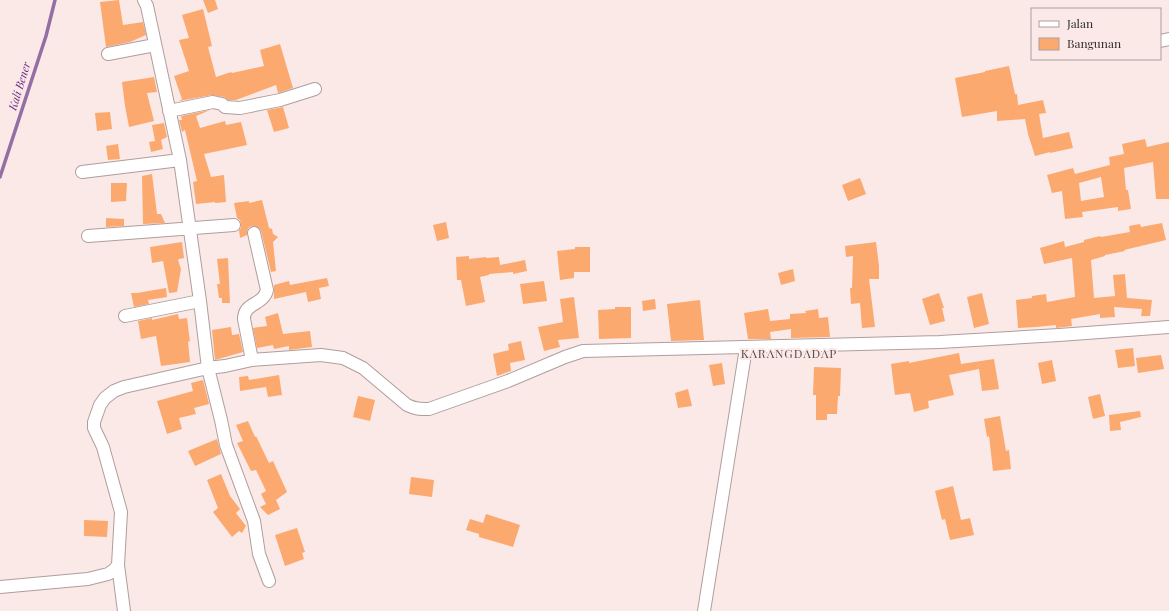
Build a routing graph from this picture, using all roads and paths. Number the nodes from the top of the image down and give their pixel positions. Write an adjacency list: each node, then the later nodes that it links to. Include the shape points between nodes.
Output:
1 (144, 0): 2 (street)
2 (155, 45): 3 (street); 5 (street)
3 (108, 54)
4 (315, 89): 5 (street, via 280,100 240,108 225,107 213,102)
5 (169, 111): 6 (street)
6 (180, 160): 7 (street); 9 (street)
7 (82, 172)
8 (234, 224): 9 (street)
9 (189, 228): 11 (street); 12 (street)
10 (254, 233): 16 (street, via 267,290 264,298 244,313)
11 (88, 236)
12 (200, 301): 13 (street); 17 (street)
13 (125, 316)
14 (1169, 327): 15 (street, via 940,342)
15 (746, 348): 16 (street, via 583,351 429,409 412,408 363,368 343,358 315,355); 24 (street)
16 (252, 360): 17 (street)
17 (208, 368): 18 (street, via 124,387 114,391 100,405 94,428 103,447 120,512); 20 (street, via 226,445 254,521 259,554)
18 (118, 565): 19 (street, via 108,574); 21 (street)
19 (88, 579): 21 (street); 22 (street)
20 (269, 581)
21 (120, 586): 23 (street)
22 (0, 587)
23 (124, 611)
24 (704, 611)

